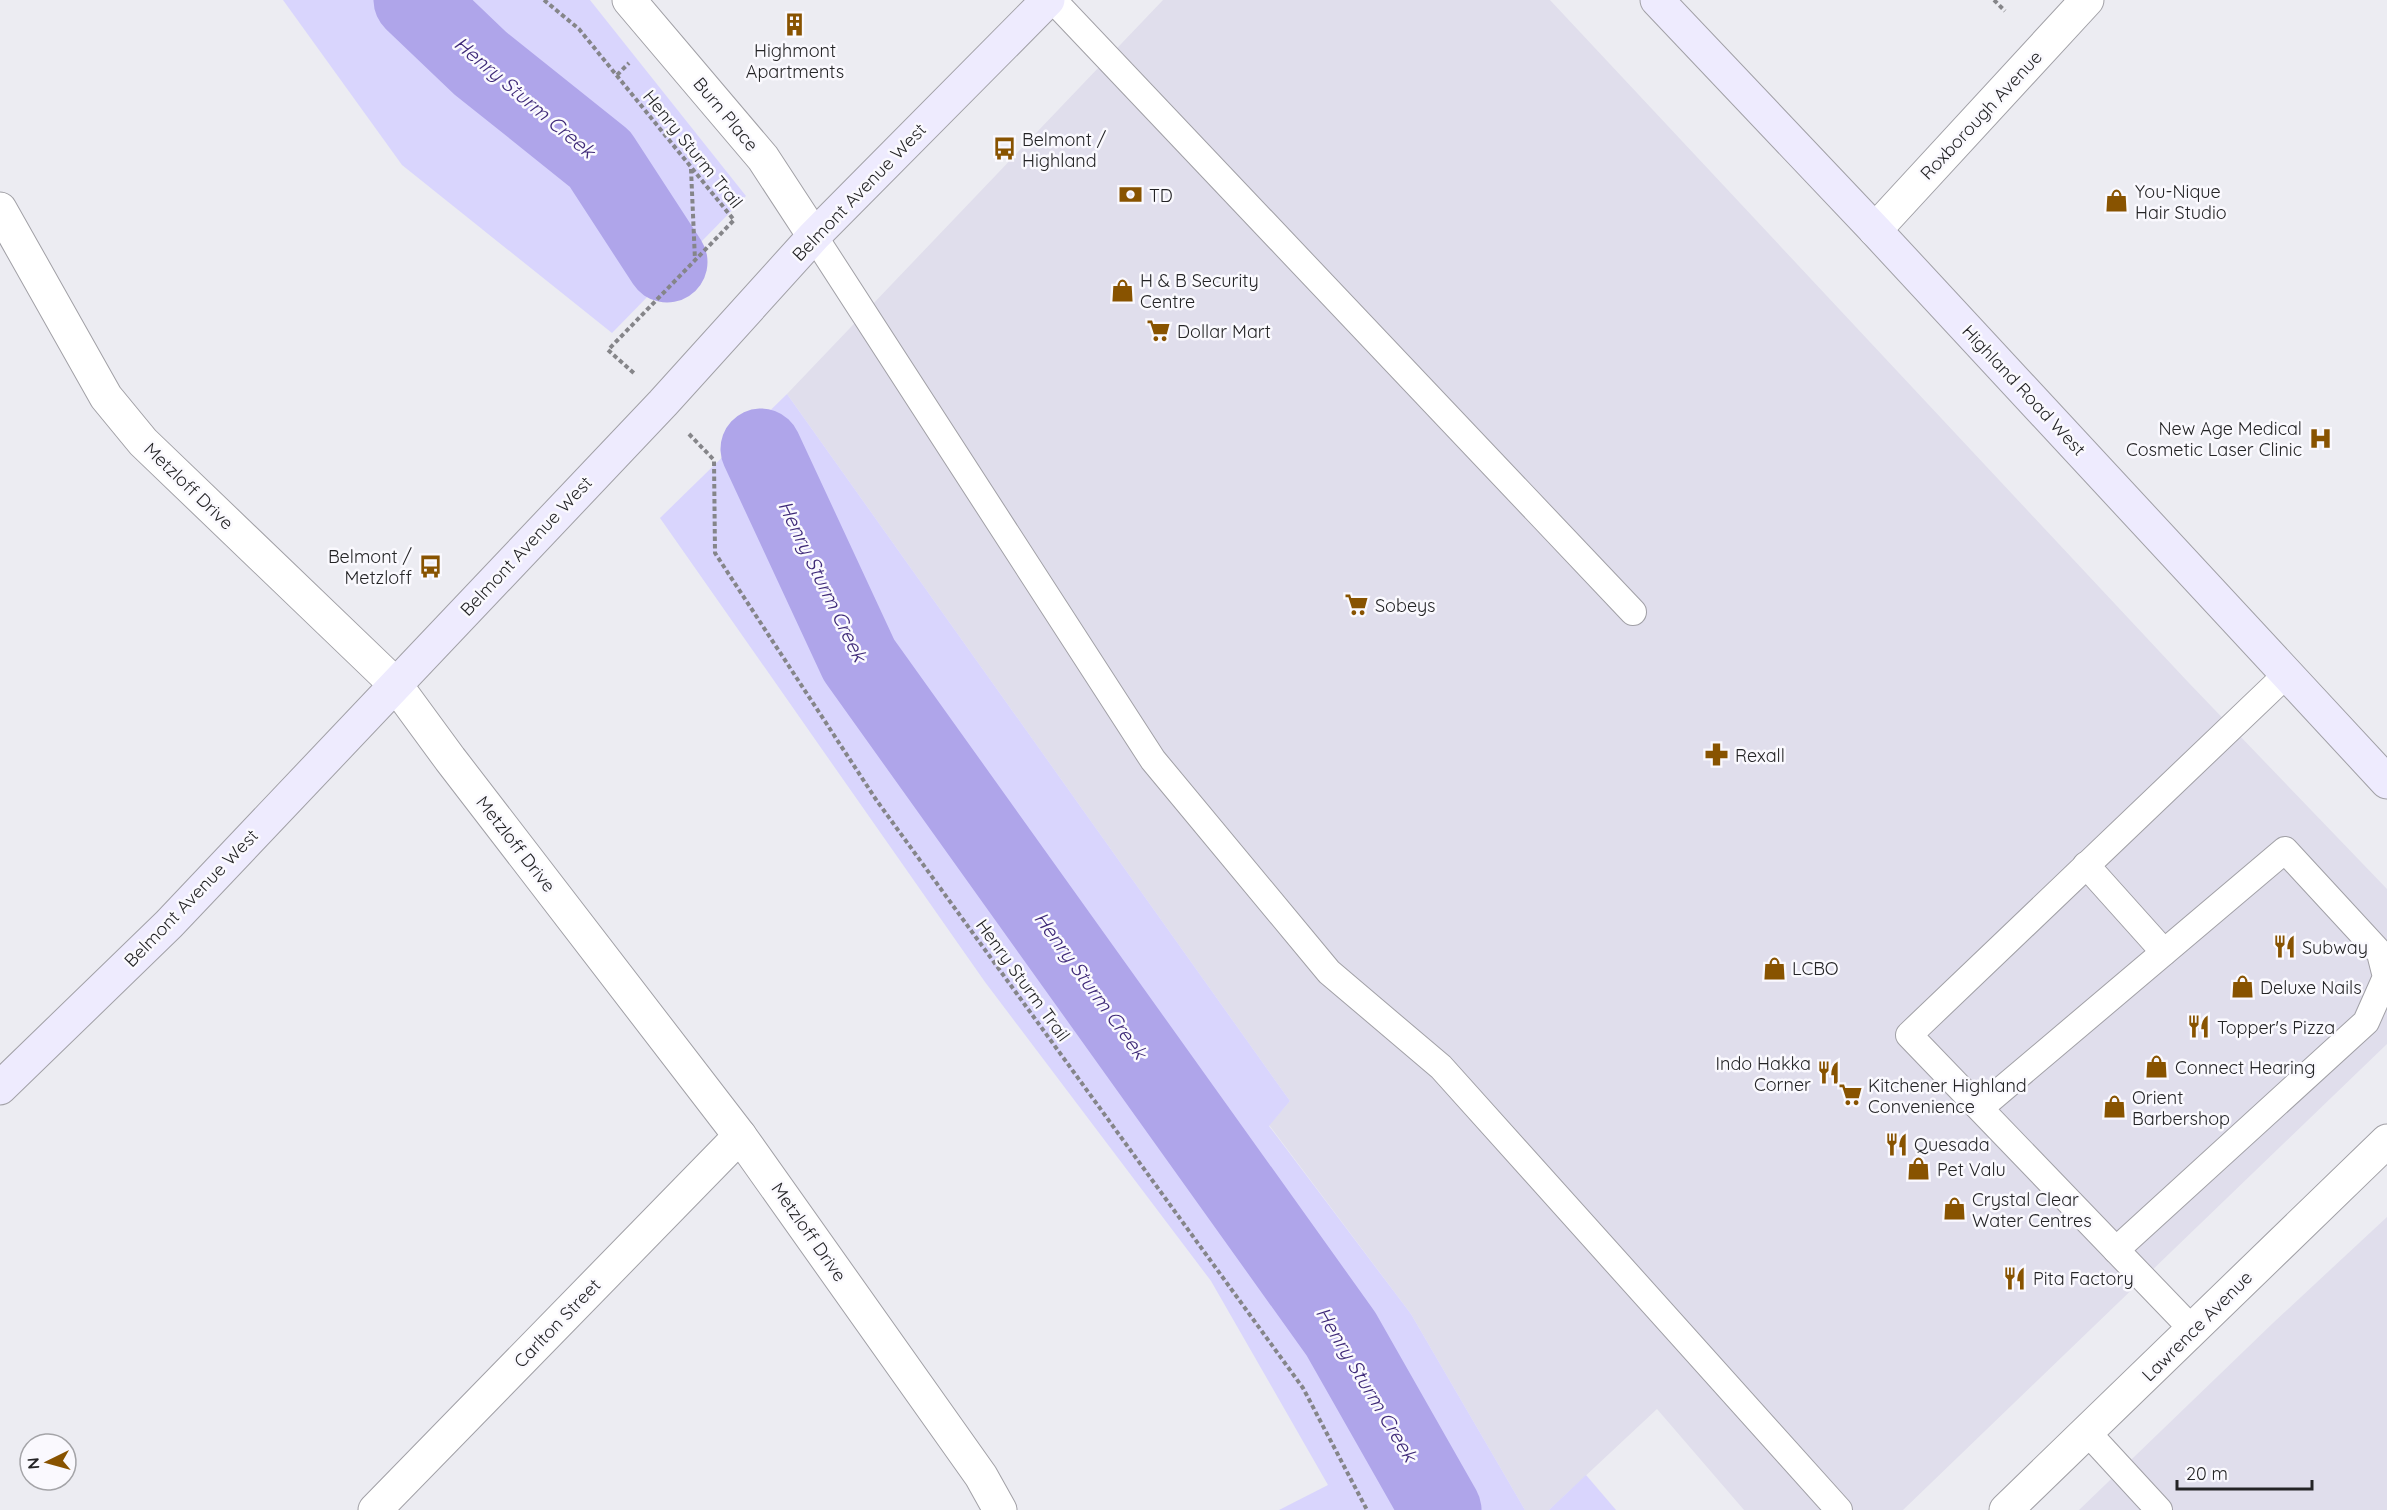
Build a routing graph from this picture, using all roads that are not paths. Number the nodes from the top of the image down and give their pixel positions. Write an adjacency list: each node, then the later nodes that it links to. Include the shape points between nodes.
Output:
1 (629, 0): 8 (street, Burn Place, via 763,158)
2 (1048, 0): 8 (street, Belmont Avenue West)
3 (1053, 0): 9 (lane)
4 (1657, 0): 7 (street, Highland Road West)
5 (2087, 0): 7 (street, Roxborough Avenue)
6 (0, 209): 11 (street, Metzloff Drive, via 106,397 143,442)
7 (1875, 230): 10 (street, Highland Road West)
8 (814, 236): 11 (street, Belmont Avenue West, via 663,404); 24 (lane, via 1153,760 1329,972 1441,1066)
9 (1633, 612)
10 (2288, 673): 12 (street, Highland Road West); 13 (lane)
11 (395, 684): 15 (street, Belmont Avenue West, via 169,924); 17 (street, Metzloff Drive)
12 (2387, 783)
13 (2086, 865): 14 (lane); 16 (lane, via 1909,1035)
14 (2164, 952): 16 (lane); 19 (lane, via 2285,850 2380,953 2386,977 2366,1022)
15 (0, 1088)
16 (1980, 1108): 19 (lane)
17 (740, 1136): 22 (street, Carlton Street); 23 (street, Metzloff Drive, via 981,1476)
18 (2387, 1142): 20 (street, Lawrence Avenue)
19 (2116, 1250): 20 (lane)
20 (2193, 1330): 21 (street, Lawrence Avenue)
21 (2088, 1433): 25 (street, Lawrence Avenue); 26 (lane)
22 (375, 1510)
23 (1000, 1510)
24 (1839, 1510)
25 (2006, 1510)
26 (2159, 1510)

